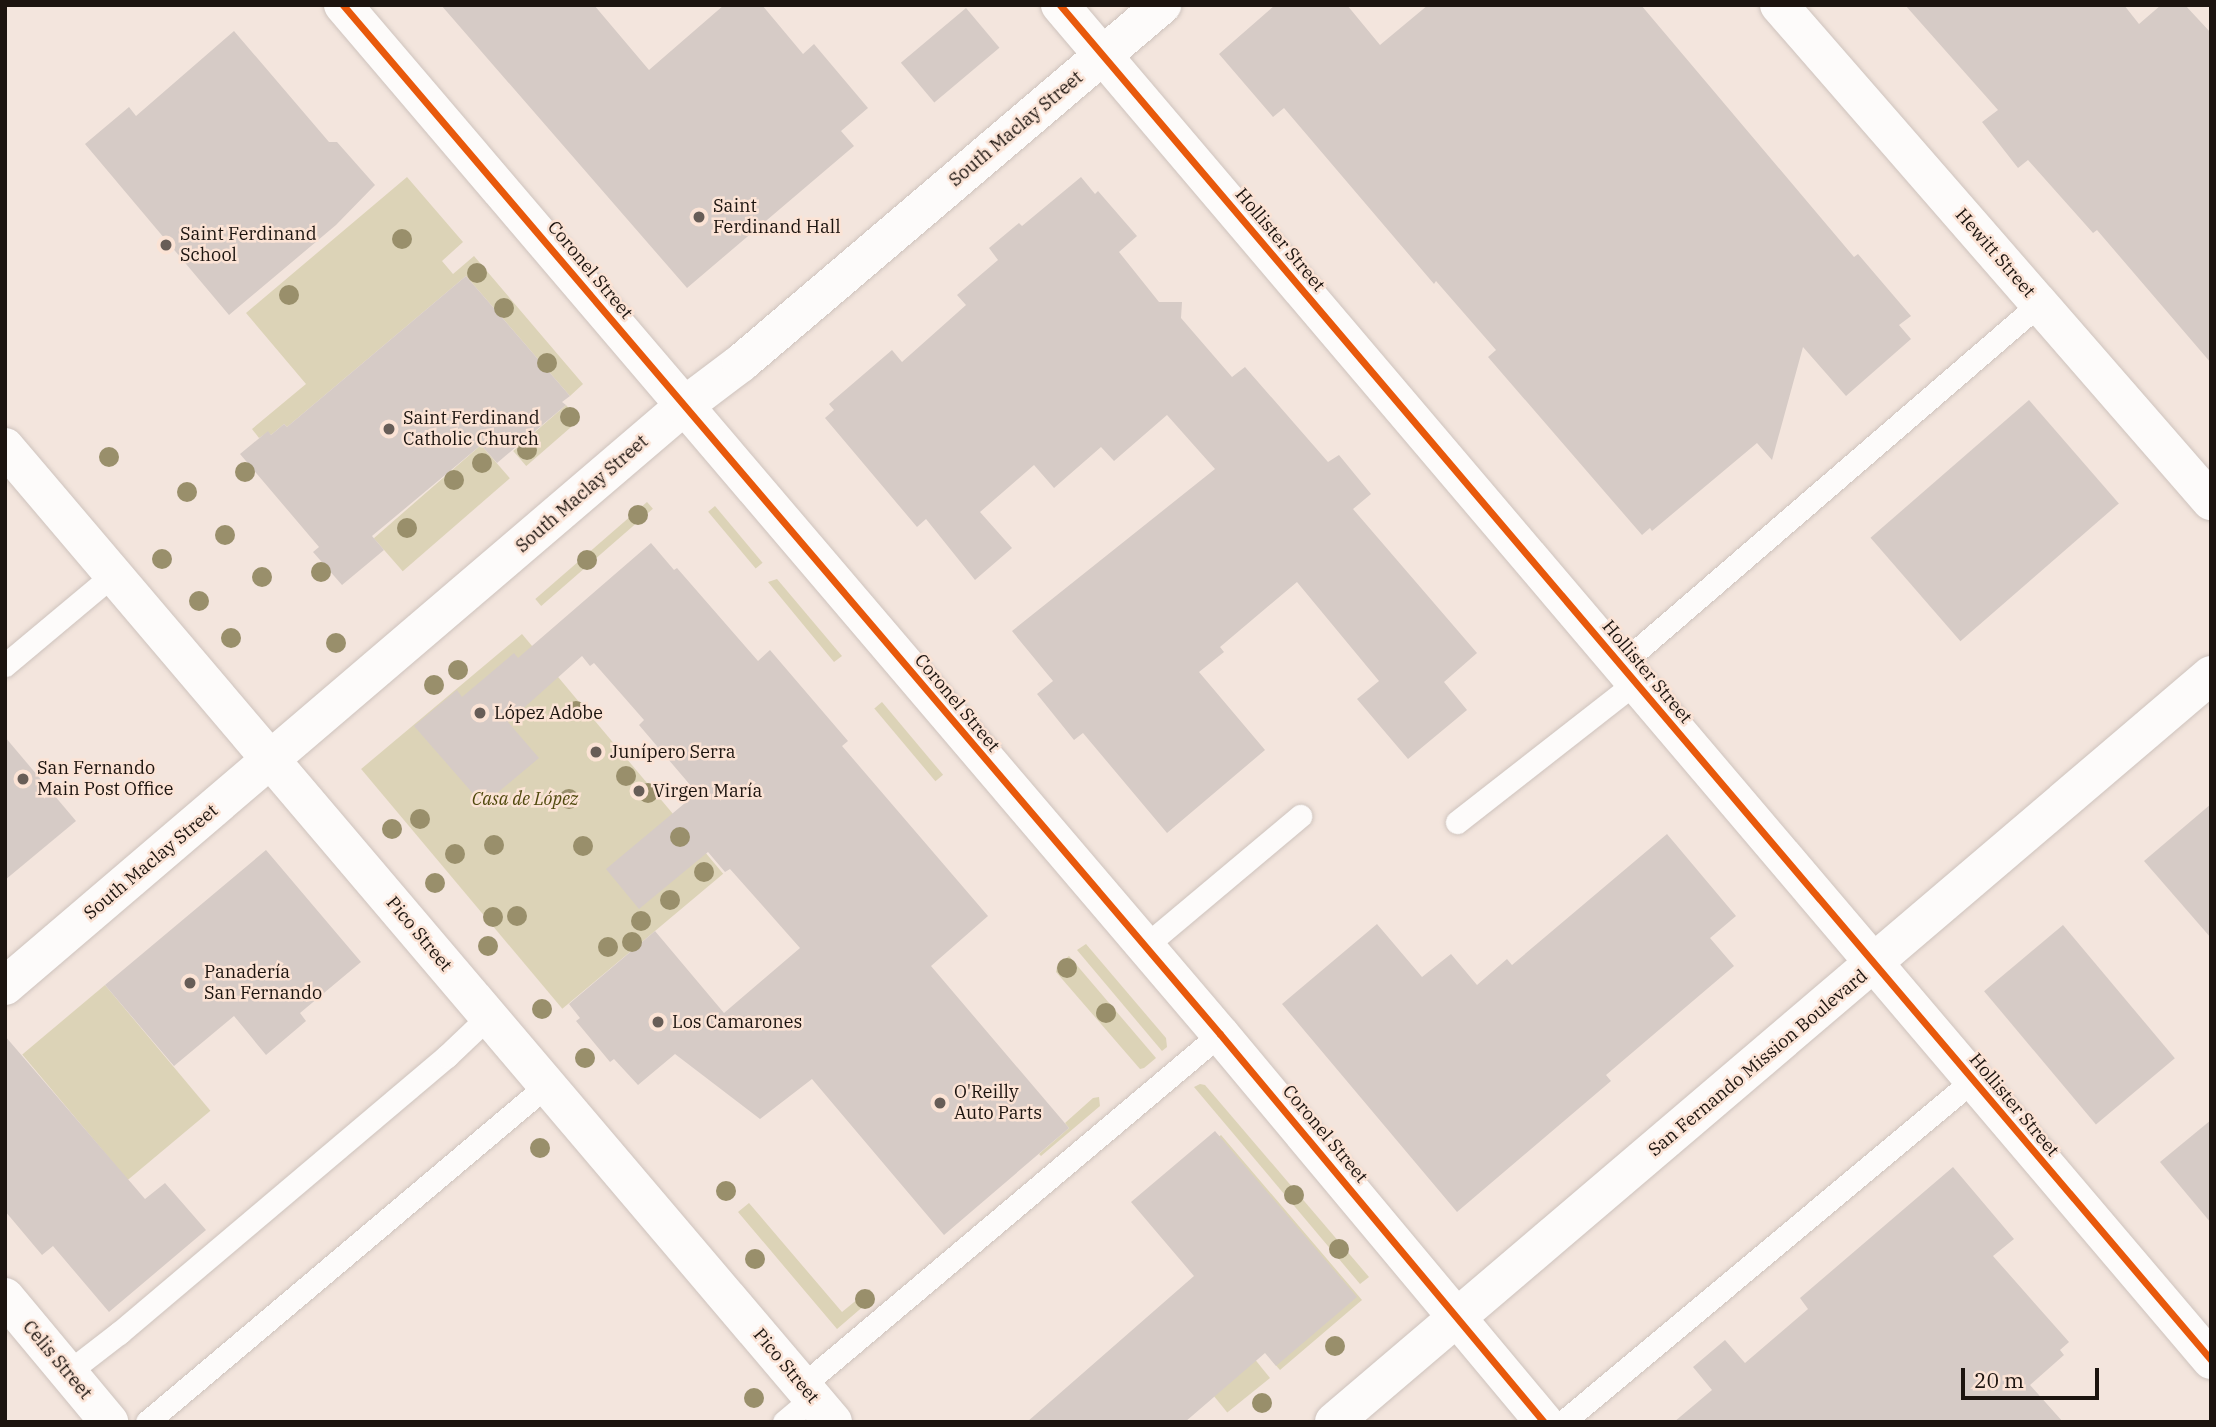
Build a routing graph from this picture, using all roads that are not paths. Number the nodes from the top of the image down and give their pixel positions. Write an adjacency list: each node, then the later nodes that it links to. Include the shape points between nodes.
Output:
1 (343, 5): 7 (street, Coronel Street)
2 (1060, 5): 5 (street, Hollister Street)
3 (1162, 5): 5 (street, South Maclay Street)
4 (1779, 5): 6 (street, Hewitt Street)
5 (1102, 56): 7 (street, South Maclay Street, via 741,363); 12 (street, Hollister Street)
6 (2039, 304): 9 (street, Hewitt Street); 12 (lane)
7 (684, 406): 14 (street, South Maclay Street); 17 (street, Coronel Street)
8 (5, 447): 10 (street, Pico Street)
9 (2211, 501)
10 (114, 575): 11 (lane); 14 (street, Pico Street)
11 (5, 665)
12 (1628, 674): 16 (lane); 18 (street, Hollister Street)
13 (2211, 675): 18 (street, San Fernando Mission Boulevard)
14 (272, 761): 19 (street, South Maclay Street); 20 (street, Pico Street)
15 (1300, 816): 17 (lane)
16 (1457, 822)
17 (1144, 947): 21 (street, Coronel Street)
18 (1875, 964): 22 (street, Hollister Street); 25 (street, San Fernando Mission Boulevard)
19 (5, 986)
20 (489, 1016): 23 (street, Pico Street); 27 (lane, via 257,1217)
21 (1220, 1034): 25 (street, Coronel Street); 28 (lane)
22 (1973, 1080): 26 (street, Hollister Street); 33 (lane)
23 (547, 1085): 28 (street, Pico Street); 30 (lane)
24 (5, 1297): 27 (street, Celis Street)
25 (1458, 1316): 31 (street, San Fernando Mission Boulevard); 32 (street, Coronel Street)
26 (2211, 1360)
27 (67, 1373): 29 (street, Celis Street)
28 (808, 1407)
29 (109, 1422)
30 (147, 1422)
31 (1334, 1422)
32 (1544, 1422)
33 (1563, 1422)

